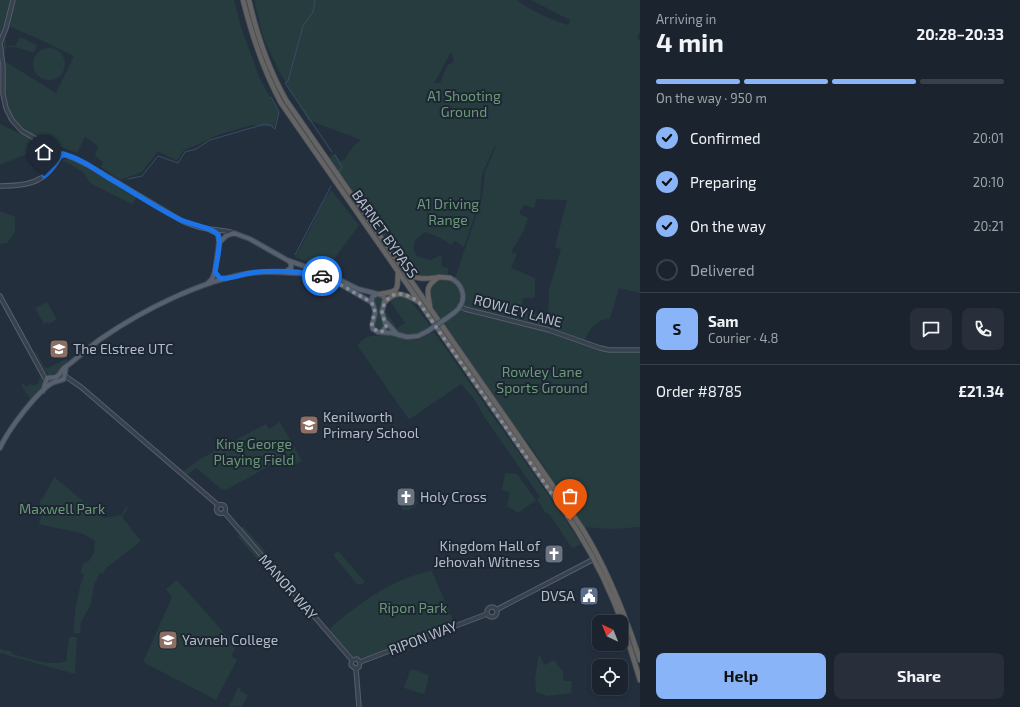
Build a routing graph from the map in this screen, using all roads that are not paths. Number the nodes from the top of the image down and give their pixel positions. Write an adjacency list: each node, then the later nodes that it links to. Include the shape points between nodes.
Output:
1 (13, 0): 4 (street)
2 (243, 0): 12 (highway, BARNET BYPASS, via 258,55 281,103)
3 (249, 0): 14 (highway, BARNET BYPASS, via 263,53 286,100)
4 (0, 43): 5 (street, via 3,94 9,115 22,131)
5 (61, 154): 6 (street, via 50,170 36,181 24,185); 7 (street, via 88,165 182,221)
6 (0, 186)
7 (208, 229): 8 (street); 9 (street, via 218,234)
8 (234, 233): 9 (main road); 10 (main road)
9 (219, 243): 11 (main road)
10 (287, 260): 13 (main road, via 292,266); 19 (main road, via 332,276 358,289)
11 (215, 272): 16 (main road, via 220,278); 18 (main road)
12 (398, 272): 19 (highway, via 399,282 396,289 390,293); 21 (highway, BARNET BYPASS)
13 (284, 273): 16 (main road, via 255,272); 22 (main road, via 312,274 327,278)
14 (406, 273): 15 (highway, via 421,280); 25 (highway, BARNET BYPASS)
15 (439, 277): 17 (highway); 25 (highway, via 431,282 428,288)
16 (228, 278): 18 (main road)
17 (450, 278): 24 (main road, via 462,291 463,299)
18 (207, 284): 30 (main road, via 141,314 121,326 67,367)
19 (379, 294): 22 (main road, via 372,297); 23 (main road, via 384,298)
20 (0, 296): 31 (street)
21 (418, 301): 23 (highway, via 398,294); 35 (highway, BARNET BYPASS, via 563,509)
22 (371, 302): 27 (main road, via 375,313 372,327)
23 (384, 303): 26 (main road, via 382,312)
24 (460, 306): 28 (main road, ROWLEY LANE, bridge, via 447,318 418,336); 29 (street, ROWLEY LANE, via 549,330 600,348)
25 (430, 309): 39 (highway, BARNET BYPASS, via 558,491 590,541 618,596)
26 (385, 321): 27 (main road, via 385,329); 28 (main road)
27 (380, 332): 28 (main road, ROWLEY LANE)
28 (399, 335)
29 (640, 350)
30 (62, 377): 31 (main road); 33 (street, via 84,390)
31 (49, 381): 32 (main road)
32 (0, 448)
33 (218, 505): 34 (street, via 226,508); 34 (street, via 217,512)
34 (224, 512): 38 (street, MANOR WAY)
35 (594, 559): 36 (street, RIPON WAY); 42 (highway, BARNET BYPASS, via 617,610)
36 (496, 610): 37 (street, RIPON WAY, via 489,608); 37 (street, RIPON WAY, via 494,616)
37 (487, 614): 40 (street, RIPON WAY)
38 (352, 660): 40 (street, via 357,659); 41 (street, via 351,666)
39 (640, 660)
40 (360, 662): 41 (street)
41 (356, 669): 43 (street)
42 (640, 680)
43 (359, 707)

